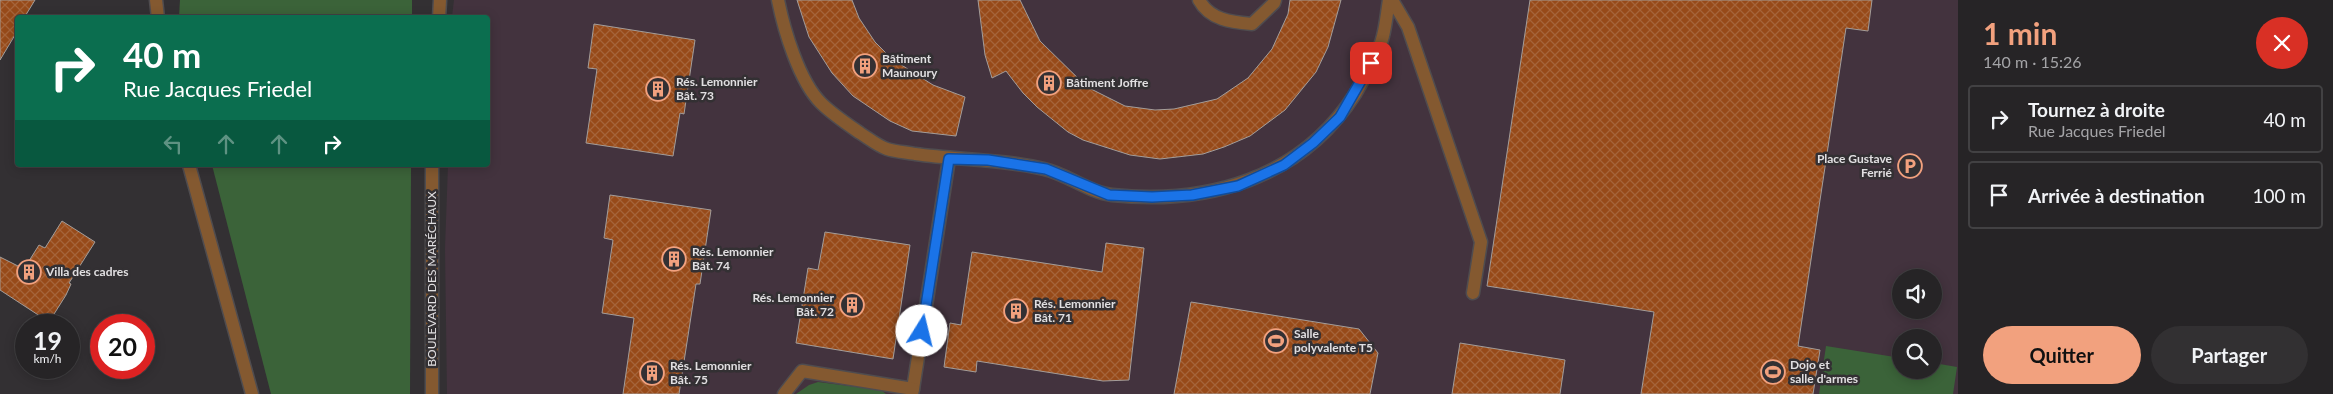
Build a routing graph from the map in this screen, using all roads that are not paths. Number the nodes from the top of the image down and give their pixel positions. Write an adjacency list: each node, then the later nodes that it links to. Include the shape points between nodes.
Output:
1 (156, 0): 7 (street)
2 (440, 0): 8 (street)
3 (778, 0): 9 (street, via 783,28 796,60 820,102 886,149)
4 (1200, 0): 5 (street, via 1203,7 1224,21 1252,24)
5 (1275, 0)
6 (1391, 0): 9 (street, via 1379,45 1366,76 1340,117 1284,165 1238,186 1192,195 1109,195 1046,169 988,160); 12 (street, via 1408,27 1481,242)
7 (158, 15)
8 (439, 15)
9 (949, 159): 13 (street)
10 (190, 167): 14 (street)
11 (432, 167): 15 (street, BOULEVARD DES MARÉCHAUX)
12 (1473, 293)
13 (912, 391): 16 (street, via 802,371)
14 (252, 394)
15 (432, 394)
16 (784, 394)

